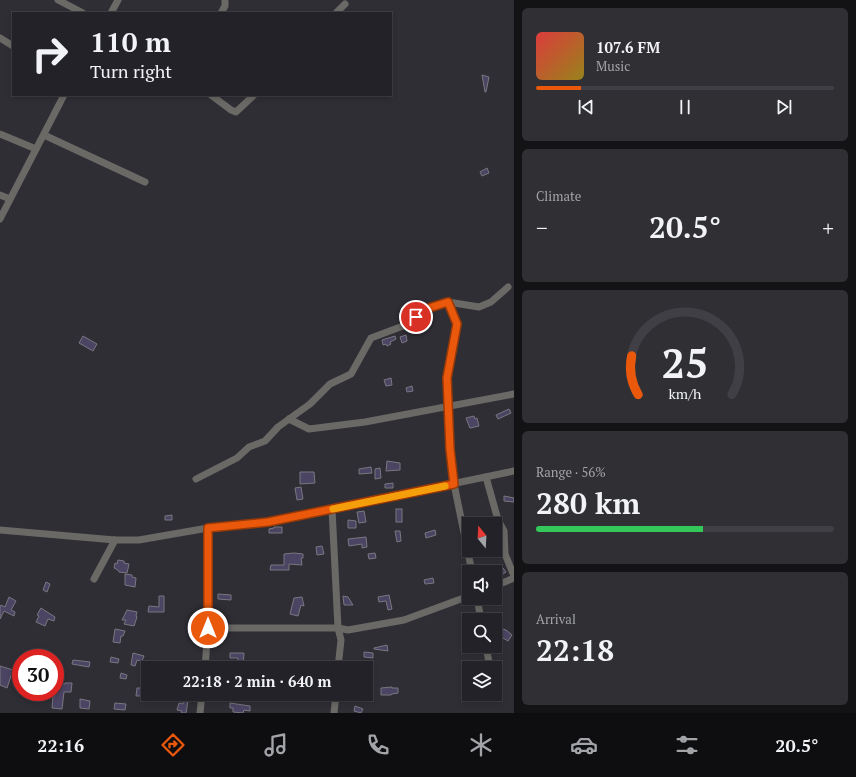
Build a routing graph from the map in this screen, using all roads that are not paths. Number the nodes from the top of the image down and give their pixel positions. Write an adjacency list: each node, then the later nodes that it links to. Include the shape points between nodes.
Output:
1 (58, 0): 5 (street)
2 (118, 0): 6 (street)
3 (224, 0): 7 (street, via 226,6)
4 (345, 4): 8 (street)
5 (81, 12)
6 (112, 12)
7 (222, 12)
8 (337, 12)
9 (0, 38): 10 (street)
10 (12, 45)
11 (63, 96): 15 (street)
12 (213, 96): 13 (street, via 236,112)
13 (253, 96)
14 (0, 134): 16 (street)
15 (44, 134): 16 (street); 17 (street)
16 (36, 149): 19 (street)
17 (145, 182)
18 (0, 195): 19 (street)
19 (10, 199): 20 (street)
20 (0, 219)
21 (508, 287): 22 (street, via 491,302 479,307)
22 (448, 302): 24 (street, via 457,324 447,378); 25 (street, via 429,308 403,326 371,338 351,374 330,384 310,404)
23 (514, 394): 24 (street)
24 (448, 406): 25 (street, via 365,422 309,429); 29 (street)
25 (289, 419): 28 (street, via 265,441)
26 (514, 471): 27 (street)
27 (486, 477): 29 (street); 35 (street, via 498,520 504,531 505,554)
28 (196, 479)
29 (454, 484): 30 (street); 34 (street)
30 (332, 509): 31 (street, via 268,522); 40 (street)
31 (208, 528): 33 (street, via 139,540); 39 (street)
32 (0, 530): 33 (street)
33 (115, 540): 36 (street)
34 (471, 565)
35 (514, 577): 37 (street)
36 (94, 579)
37 (502, 583)
38 (462, 599): 40 (street, via 404,620 348,630)
39 (208, 628): 40 (street); 41 (street)
40 (338, 628): 42 (street, via 341,640)
41 (205, 661)
42 (339, 661)
43 (201, 701): 45 (street)
44 (335, 701): 46 (street)
45 (200, 713)
46 (334, 713)

